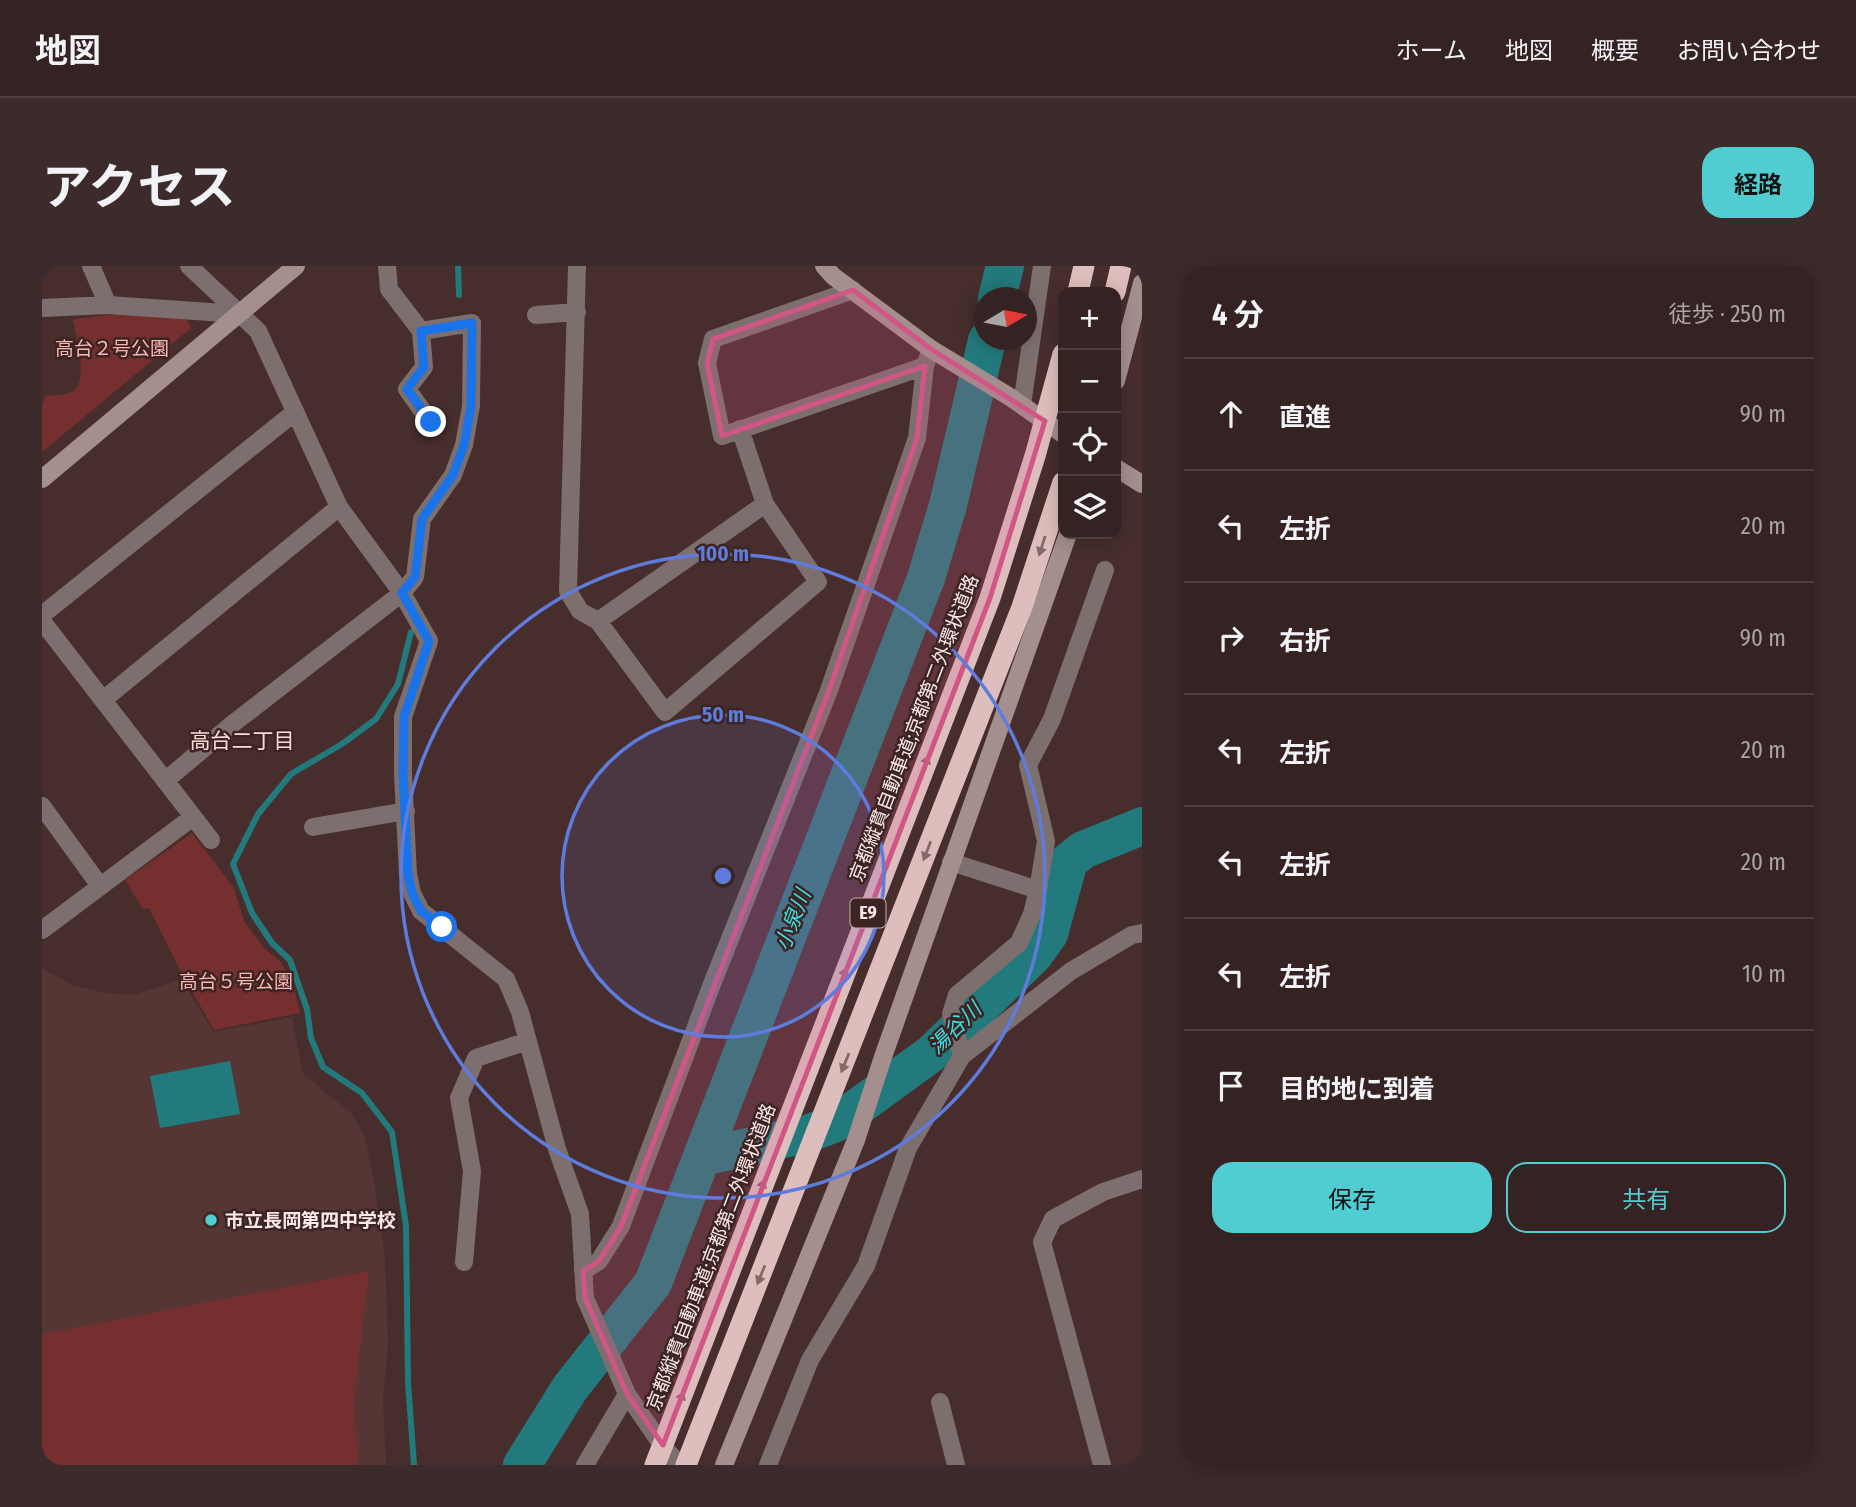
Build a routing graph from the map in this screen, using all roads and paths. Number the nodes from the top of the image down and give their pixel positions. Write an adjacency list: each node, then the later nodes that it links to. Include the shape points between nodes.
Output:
1 (91, 266): 14 (street)
2 (189, 266): 17 (street)
3 (296, 266): 17 (street)
4 (387, 266): 19 (street, via 389,289)
5 (577, 266): 16 (street)
6 (1042, 266): 23 (street)
7 (1084, 266): 11 (highway)
8 (1121, 266): 12 (highway)
9 (834, 269): 13 (street)
10 (1142, 283): 21 (street)
11 (1079, 287)
12 (1116, 287)
13 (853, 290): 20 (street); 26 (street, via 713,339 707,363 722,436)
14 (108, 304): 15 (street); 17 (street)
15 (42, 308)
16 (577, 313): 18 (street); 39 (street, via 568,591 580,611)
17 (239, 314): 24 (street, via 258,331); 29 (street)
18 (536, 315)
19 (421, 331): 25 (street, via 424,367 407,389); 36 (street, via 472,323 471,406 453,475 422,519 415,577)
20 (934, 358): 23 (street); 26 (street); 56 (street, via 917,438 828,692 621,1226 599,1261)
21 (1121, 363)
22 (1058, 372): 60 (highway, 京都縦貫自動車道;京都第二外環状道路 / E9, one-way to 22, via 990,598)
23 (1016, 401): 27 (street)
24 (295, 412): 33 (street); 37 (street)
25 (431, 422)
26 (740, 429): 32 (street)
27 (1058, 430)
28 (1121, 471): 30 (street)
29 (42, 479)
30 (1142, 484)
31 (1058, 497): 62 (highway, E9, one-way to 62, via 1022,607)
32 (765, 504): 39 (street); 39 (street, via 818,582 665,712)
33 (339, 507): 36 (street); 40 (street)
34 (1066, 539): 47 (street)
35 (1105, 570): 49 (street, via 1052,719 1028,765 1045,841)
36 (402, 593): 41 (street); 43 (street, via 429,641 404,717)
37 (42, 615)
38 (42, 621): 40 (street)
39 (598, 621)
40 (103, 700): 41 (street)
41 (165, 781): 44 (street)
42 (42, 807): 48 (street)
43 (406, 811): 45 (street); 52 (street, via 408,874 421,911 506,979)
44 (193, 817): 46 (street); 48 (street)
45 (313, 827)
46 (211, 840)
47 (951, 862): 49 (street); 63 (street, via 856,1140)
48 (100, 886): 50 (street)
49 (1038, 890): 53 (street, via 1019,943 957,995 951,1014)
50 (42, 930)
51 (1142, 933): 53 (street, via 1071,971)
52 (528, 1041): 55 (street, via 476,1058 459,1098 472,1171); 56 (street, via 556,1149 580,1214)
53 (962, 1056): 64 (street, via 908,1148 866,1266 810,1360)
54 (1142, 1179): 66 (street, via 1103,1192 1053,1219 1042,1242)
55 (464, 1262)
56 (583, 1270): 57 (street, via 585,1298)
57 (625, 1387): 59 (street); 61 (street)
58 (940, 1402): 65 (street)
59 (585, 1465)
60 (655, 1465)
61 (680, 1465)
62 (686, 1465)
63 (724, 1465)
64 (768, 1465)
65 (956, 1465)
66 (1102, 1465)

